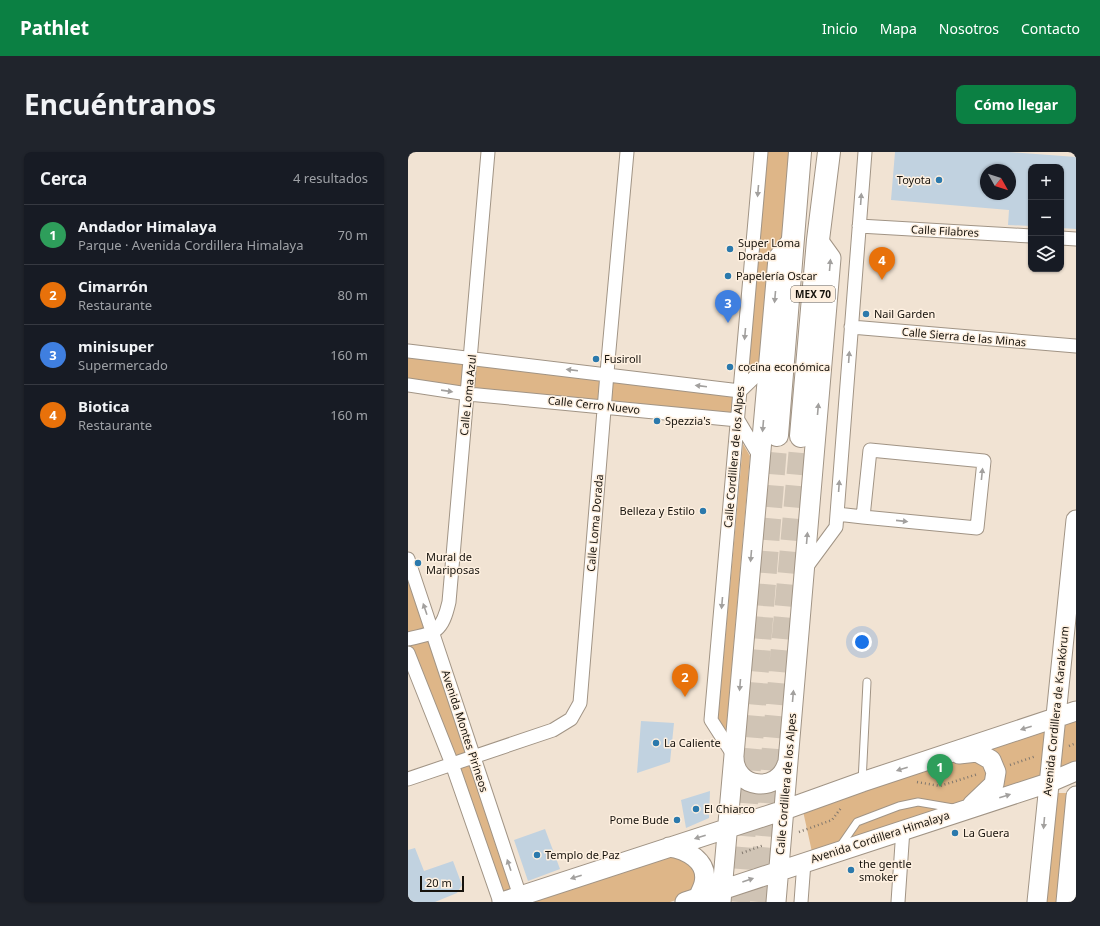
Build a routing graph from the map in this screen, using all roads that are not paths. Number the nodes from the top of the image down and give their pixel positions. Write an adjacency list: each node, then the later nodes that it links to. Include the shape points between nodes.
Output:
1 (488, 152): 16 (street, Calle Loma Azul)
2 (627, 152): 18 (street, Calle Loma Dorada)
3 (761, 152): 20 (street, Calle Cordillera de los Alpes, one-way to 20)
4 (800, 152): 10 (highway, MEX 70)
5 (829, 152): 12 (highway, MEX 70)
6 (865, 152): 7 (street, one-way to 6)
7 (859, 226): 8 (street, Calle Filabres); 13 (street)
8 (1028, 236)
9 (1064, 238): 11 (street)
10 (793, 239): 17 (main road, one-way to 17, via 778,258); 24 (highway, MEX 70)
11 (1076, 239)
12 (818, 240): 25 (highway, MEX 70); 31 (main road, Calle Cordillera de los Alpes, one-way to 12, via 831,258)
13 (851, 327): 14 (street, Calle Sierra de las Minas); 27 (street, one-way to 13)
14 (1076, 346)
15 (408, 351): 16 (street)
16 (471, 358): 18 (street, one-way to 16); 21 (street, Calle Loma Azul)
17 (768, 364): 20 (street); 26 (main road, one-way to 26)
18 (606, 375): 20 (street, one-way to 18); 22 (street, Calle Loma Dorada)
19 (408, 385): 21 (street, Calle Cerro Nuevo, one-way to 21)
20 (740, 391): 23 (street, Calle Cordillera de los Alpes)
21 (468, 394): 22 (street, Calle Cerro Nuevo); 33 (street, Calle Loma Azul, via 449,602 445,620)
22 (605, 406): 23 (street, Calle Cerro Nuevo); 40 (street, Calle Loma Dorada, via 580,703 571,719 552,730)
23 (738, 420): 26 (street); 39 (street, Calle Cordillera de los Alpes, one-way to 39, via 711,720)
24 (777, 435)
25 (801, 436)
26 (760, 457): 39 (main road, one-way to 39)
27 (837, 514): 28 (street); 31 (street, via 836,527)
28 (863, 517): 28 (street, one-way to 28, via 977,528 984,461 870,450)
29 (1076, 520): 32 (main road, Avenida Cordillera de Karakórum)
30 (408, 559): 33 (street, Avenida Montes Pirineos, one-way to 30)
31 (804, 571): 43 (main road, Calle Cordillera de los Alpes, one-way to 31)
32 (1073, 584): 38 (main road, Avenida Cordillera de Karakórum)
33 (433, 633): 34 (street); 40 (street, Avenida Montes Pirineos)
34 (408, 639)
35 (408, 653): 42 (street, Avenida Montes Pirineos)
36 (867, 682): 46 (lane)
37 (1076, 711): 38 (main road)
38 (1055, 718): 41 (main road, one-way to 41); 47 (main road, Avenida Cordillera de Karakórum)
39 (734, 756): 43 (main road, via 737,771 743,778 756,784 777,780 786,770); 51 (main road)
40 (472, 757): 42 (street, Calle Loma Dorada); 58 (street, Avenida Montes Pirineos, one-way to 40)
41 (937, 757): 46 (main road, one-way to 46); 49 (main road, via 977,752 991,760 996,772 994,784)
42 (452, 764): 45 (street, Calle Loma Dorada); 60 (street, Avenida Montes Pirineos)
43 (787, 764): 50 (main road, Calle Cordillera de los Alpes)
44 (1076, 772): 47 (main road, Avenida Cordillera Himalaya)
45 (408, 779)
46 (862, 782): 50 (main road)
47 (1048, 783): 49 (main road, Avenida Cordillera Himalaya, one-way to 47); 64 (main road, Avenida Cordillera de Karakórum, one-way to 64)
48 (1076, 796): 65 (main road)
49 (966, 808): 52 (main road, Avenida Cordillera Himalaya); 54 (lane, via 918,802 899,806 857,822)
50 (784, 810): 51 (main road); 55 (main road, Calle Cordillera de los Alpes)
51 (727, 828): 53 (main road, one-way to 53); 57 (main road)
52 (903, 829): 54 (main road, Avenida Cordillera Himalaya); 63 (street)
53 (669, 847): 58 (main road, one-way to 58); 59 (main road, via 683,849 697,860 702,868 704,882)
54 (837, 851): 56 (main road, Avenida Cordillera Himalaya)
55 (779, 870): 56 (main road, Avenida Cordillera Himalaya); 57 (main road, Avenida Cordillera Himalaya, one-way to 55); 61 (main road, Calle Cordillera de los Alpes)
56 (803, 871): 62 (street)
57 (721, 896): 59 (main road, Avenida Cordillera Himalaya)
58 (520, 899): 60 (main road)
59 (691, 900)
60 (501, 902)
61 (776, 902)
62 (801, 902)
63 (898, 902)
64 (1037, 902)
65 (1066, 902)

